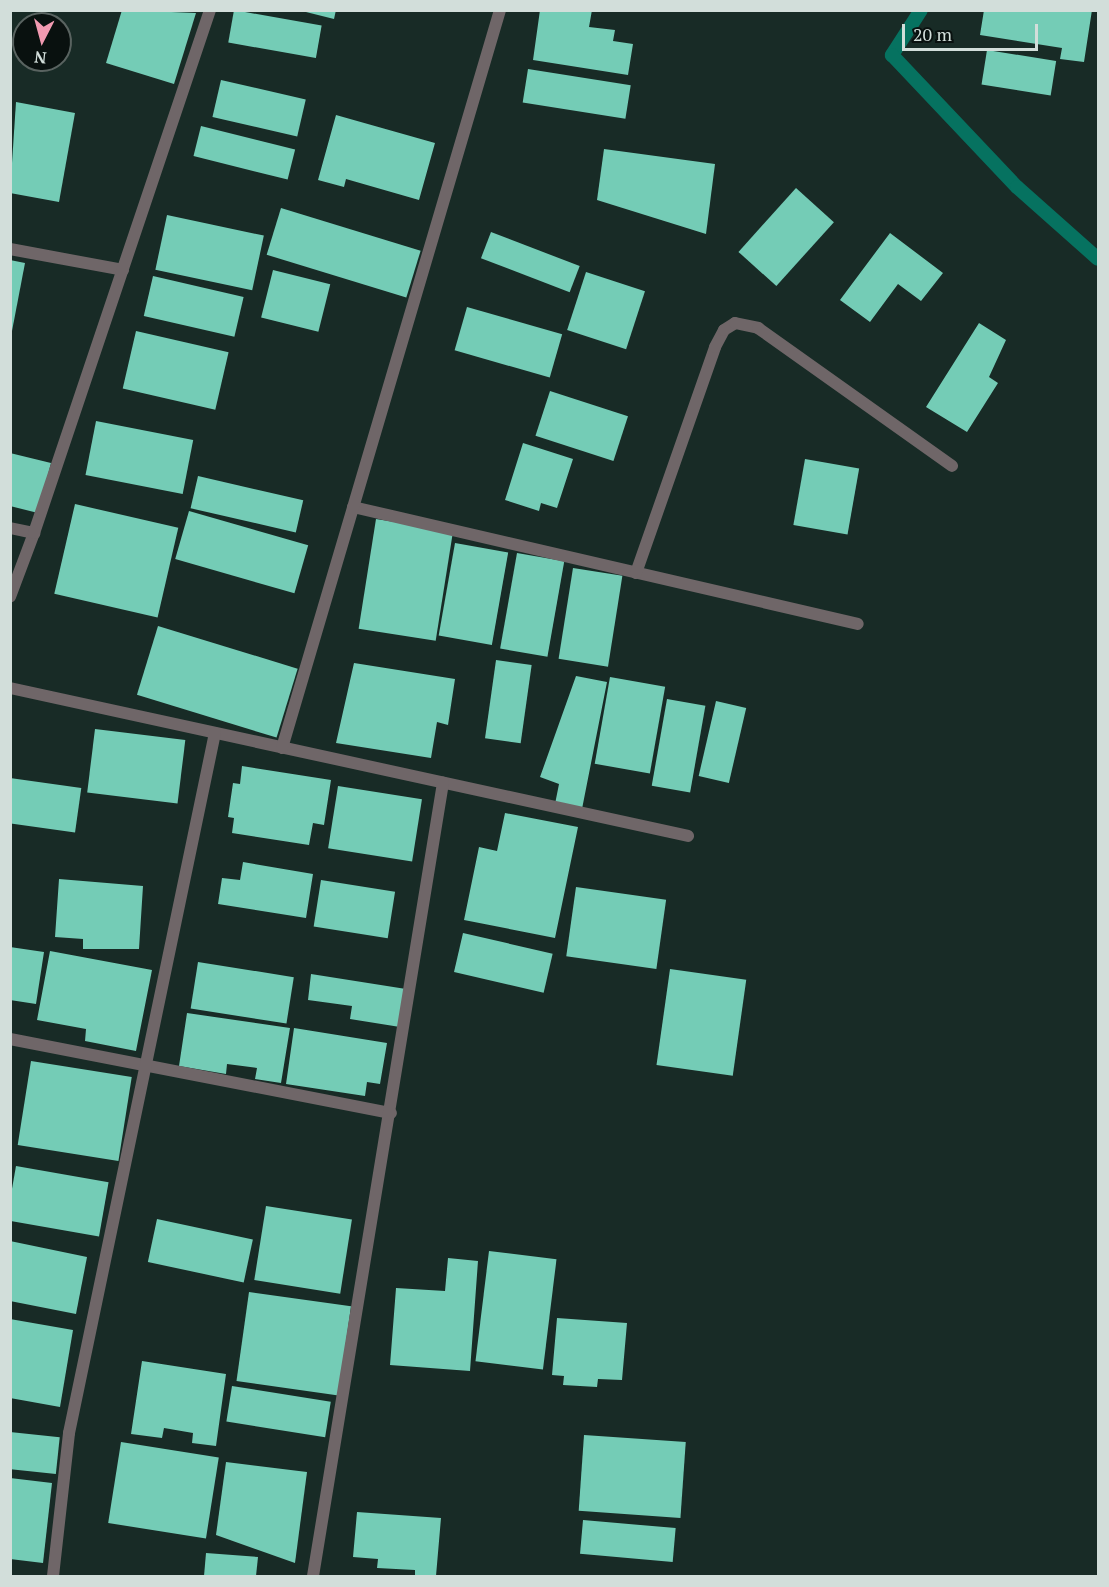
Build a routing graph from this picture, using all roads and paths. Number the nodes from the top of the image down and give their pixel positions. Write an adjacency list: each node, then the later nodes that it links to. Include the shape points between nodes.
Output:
1 (210, 10): 4 (street)
2 (500, 10): 6 (street)
3 (10, 249): 4 (street)
4 (123, 270): 8 (street)
5 (952, 466): 9 (street, via 758,328 735,323 724,330 715,348)
6 (353, 507): 9 (street); 14 (street)
7 (10, 528): 8 (street)
8 (34, 533): 10 (street)
9 (636, 573): 11 (street)
10 (10, 597)
11 (858, 624)
12 (10, 688): 13 (street)
13 (215, 733): 14 (street); 18 (street)
14 (282, 748): 15 (street)
15 (443, 783): 16 (street); 19 (street)
16 (688, 836)
17 (10, 1039): 18 (street)
18 (147, 1061): 19 (street); 20 (street, via 69,1433)
19 (391, 1113): 21 (street)
20 (53, 1576)
21 (313, 1576)

